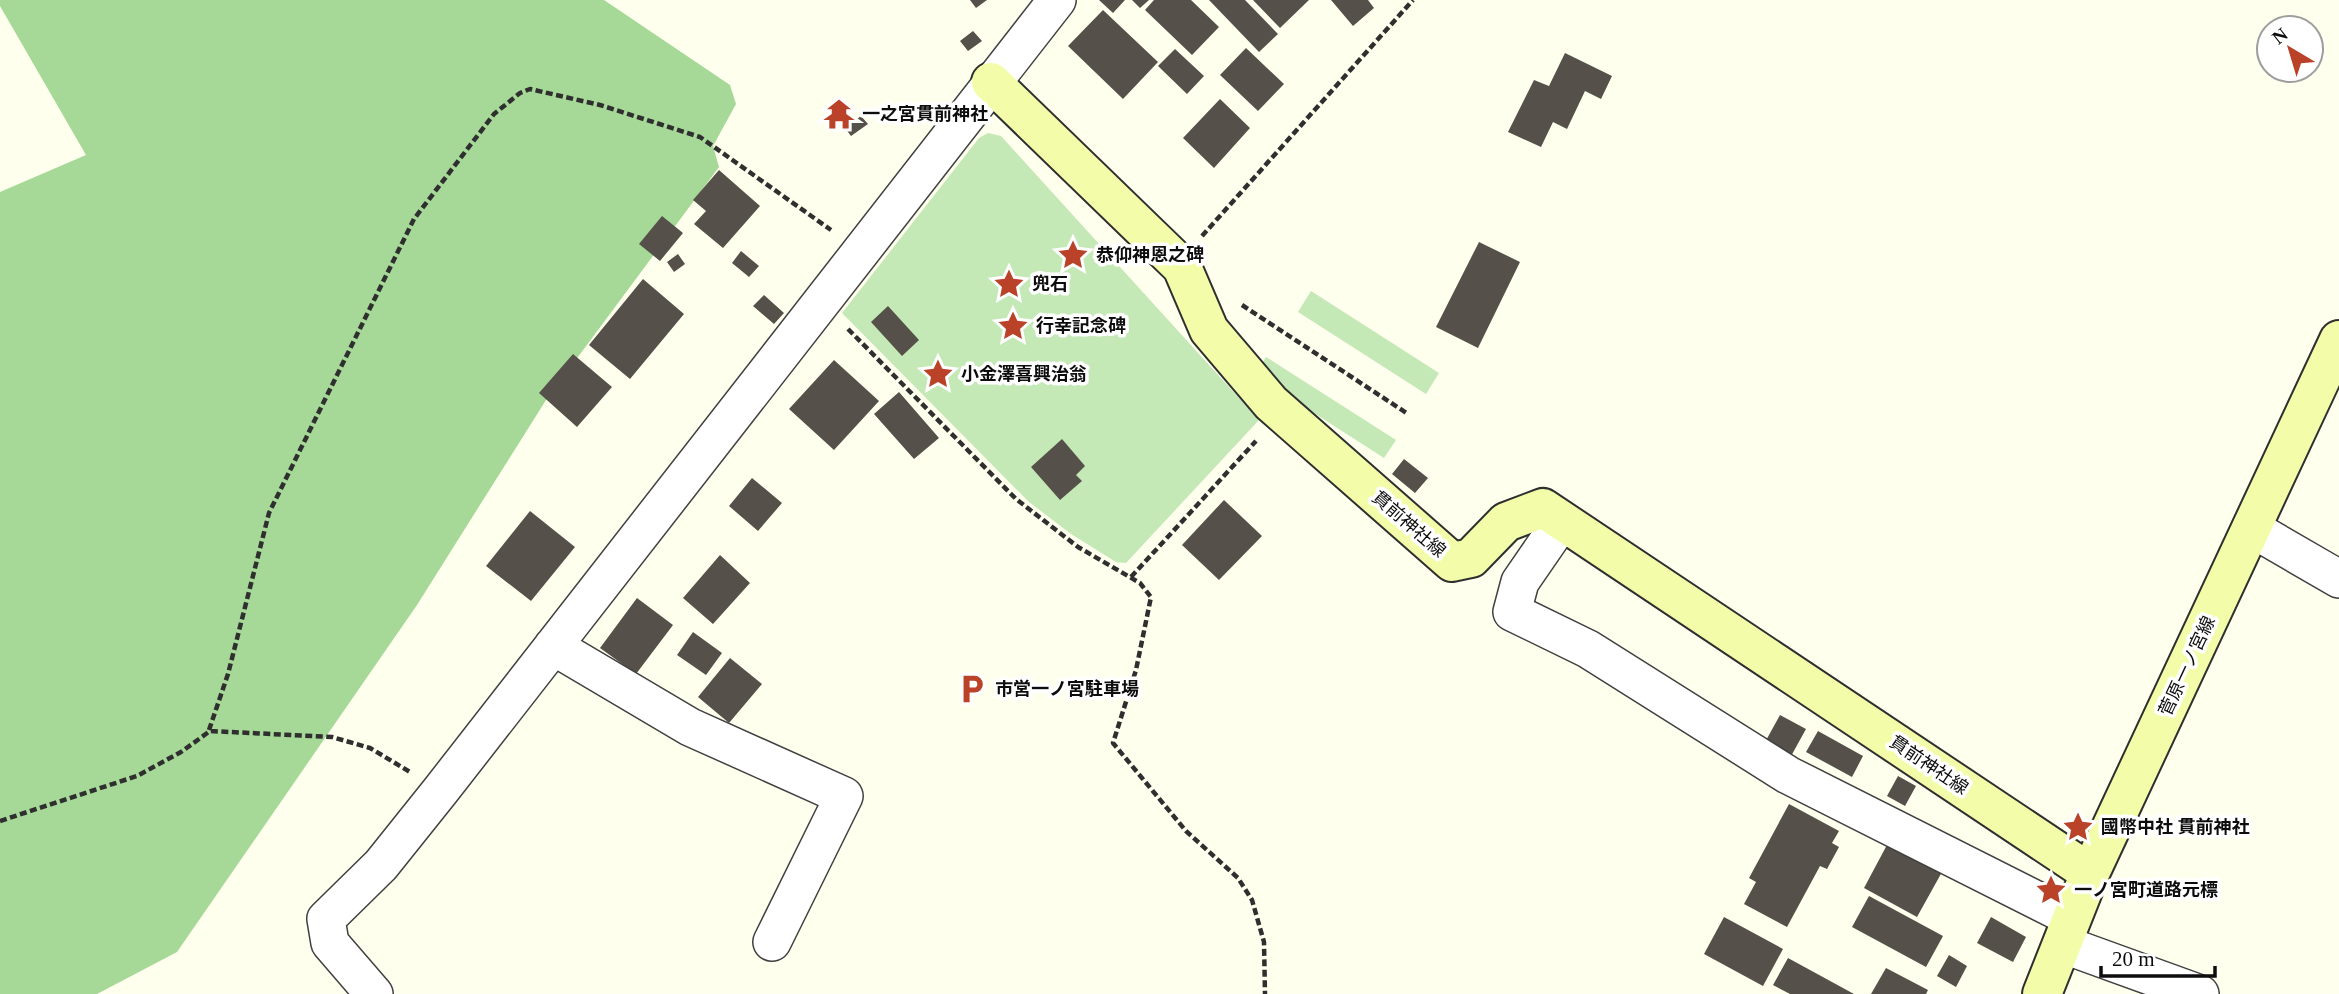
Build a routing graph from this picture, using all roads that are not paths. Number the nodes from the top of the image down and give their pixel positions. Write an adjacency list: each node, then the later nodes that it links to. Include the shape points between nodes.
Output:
1 (1057, 0): 2 (street)
2 (991, 82): 4 (main road, 貫前神社線, via 1182,267 1209,330 1282,413 1452,562 1471,558 1506,522 1543,508); 7 (street)
3 (2339, 340): 5 (main road, 菅原一ノ宮線)
4 (1562, 521): 8 (main road, 貫前神社線); 9 (street, via 1520,582 1512,612 1588,649 1788,775)
5 (2251, 528): 6 (street); 8 (main road, 菅原一ノ宮線)
6 (2339, 579)
7 (553, 646): 10 (street, via 690,727 844,796); 11 (street, via 381,865 326,919 330,943)
8 (2090, 873): 9 (main road, 菅原一ノ宮線)
9 (2067, 931): 12 (main road, 菅原一ノ宮線); 13 (street)
10 (772, 942)
11 (374, 994)
12 (2042, 994)
13 (2200, 994)

